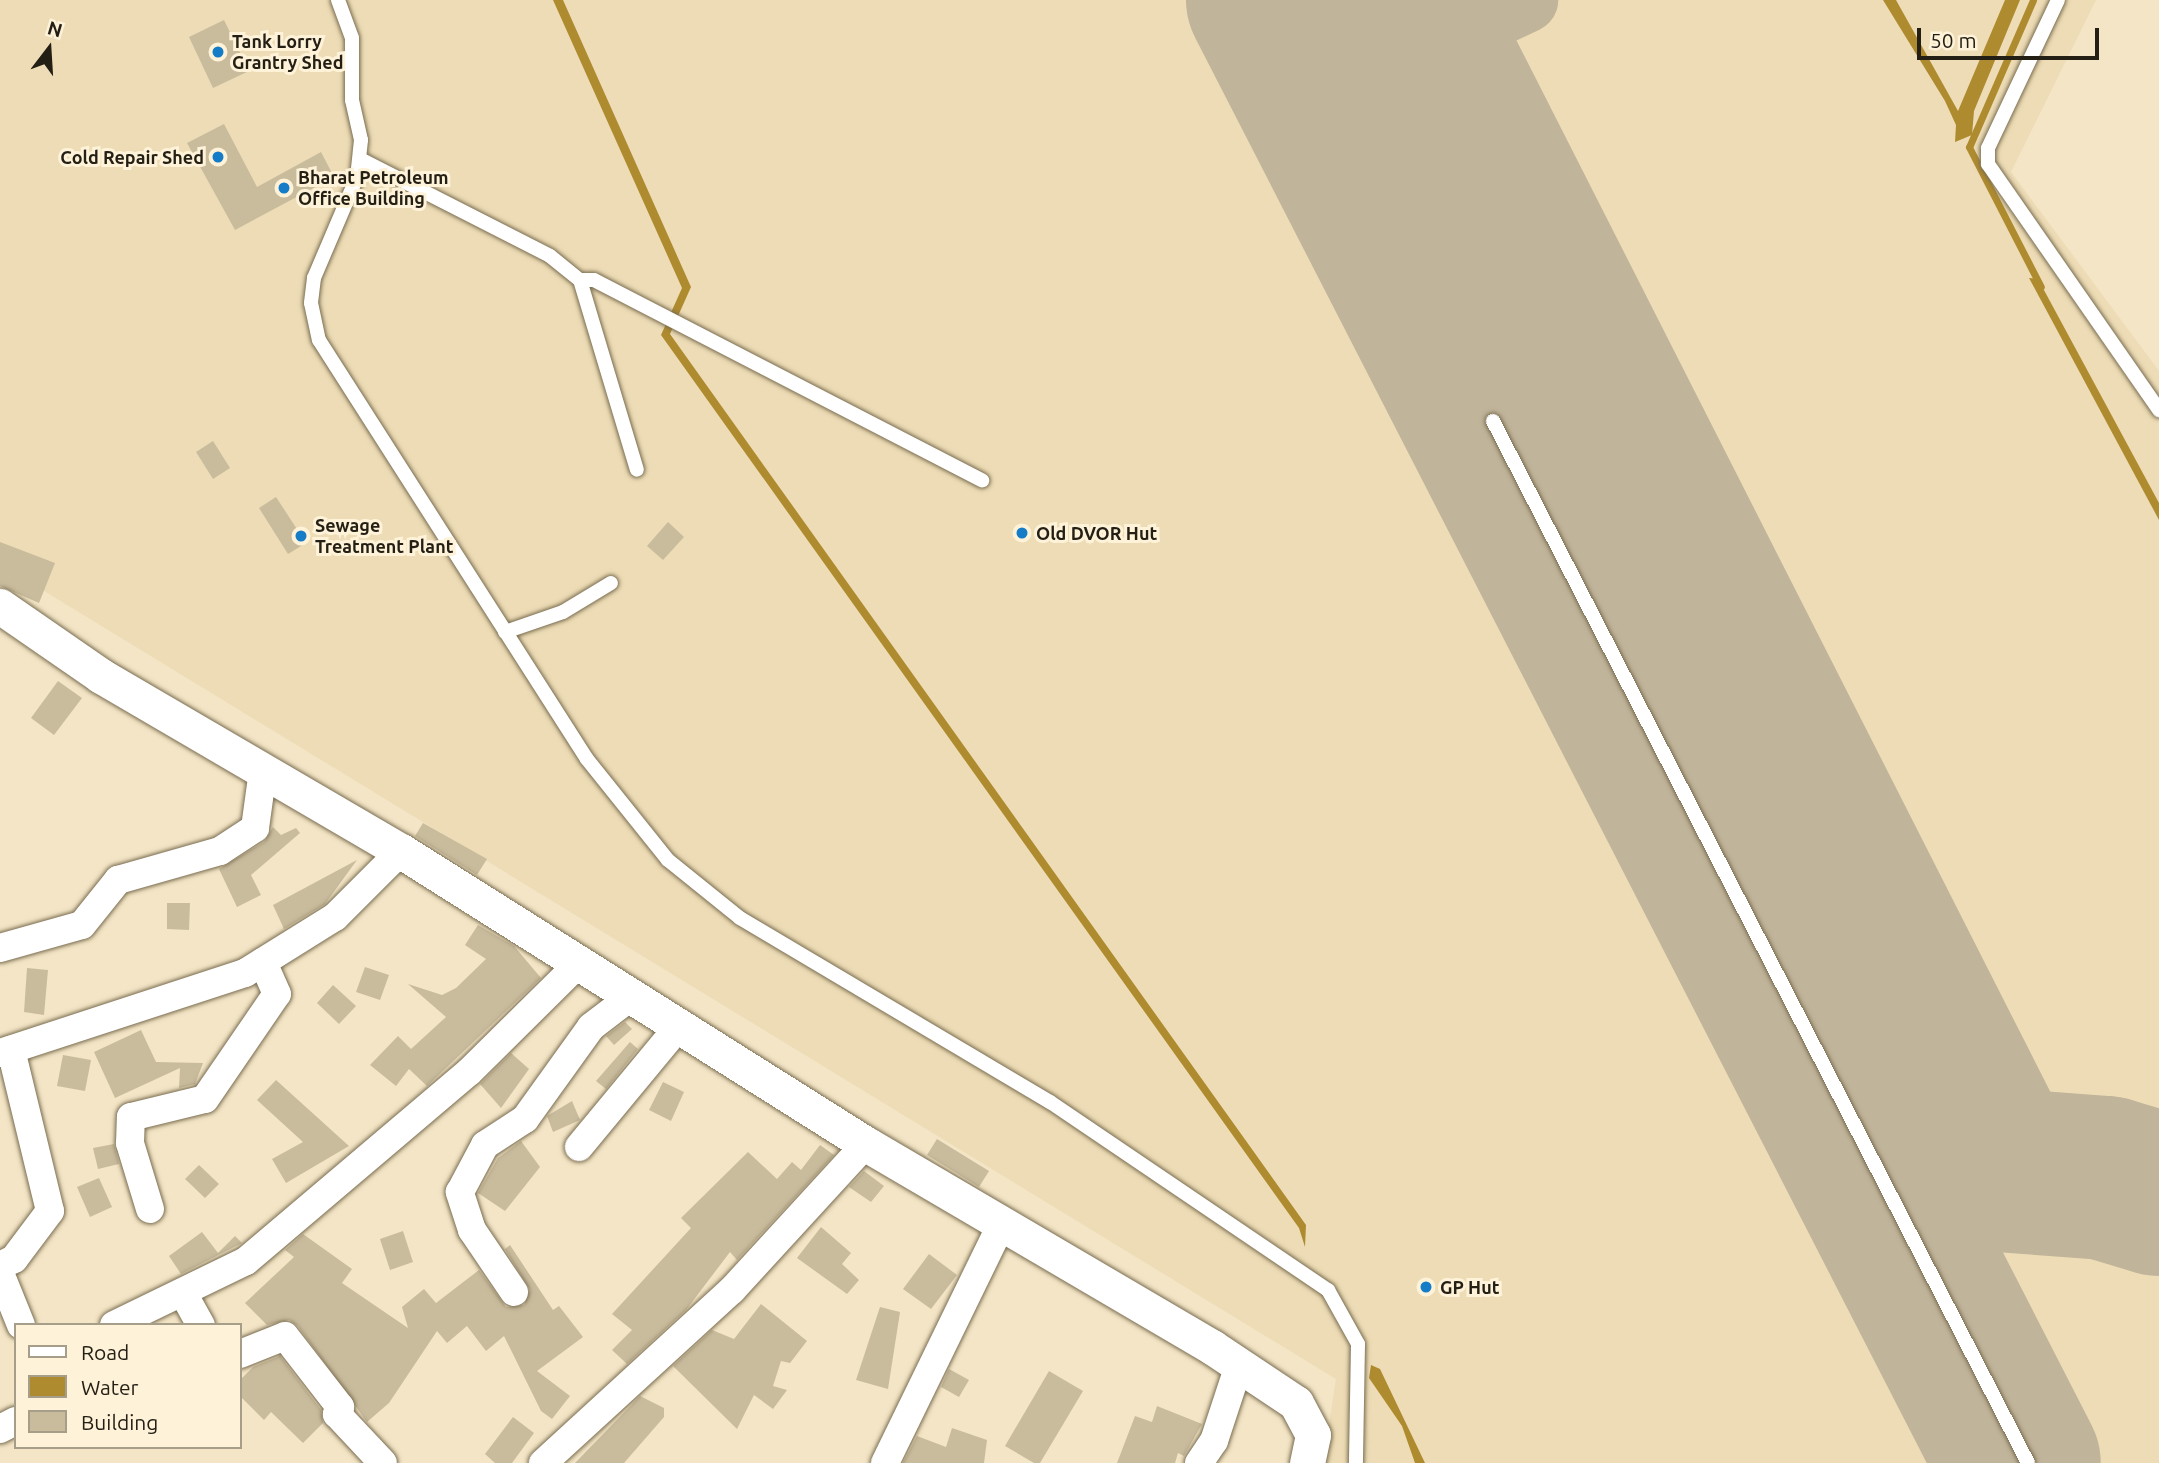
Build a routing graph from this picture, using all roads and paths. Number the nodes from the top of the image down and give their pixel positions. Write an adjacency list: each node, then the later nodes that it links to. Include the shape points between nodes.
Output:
1 (338, 0): 3 (lane, via 352,38)
2 (2058, 0): 5 (lane, via 1988,148 1988,164)
3 (360, 159): 4 (lane, via 550,256); 11 (lane, via 314,278 311,303 319,340)
4 (580, 280): 7 (lane); 8 (lane, via 594,280)
5 (2159, 410)
6 (1493, 421): 39 (lane)
7 (637, 470)
8 (982, 480)
9 (611, 583): 11 (lane, via 563,612)
10 (1, 612): 12 (street)
11 (505, 632): 38 (lane, via 608,789 700,887 771,939 1098,1133 1328,1290 1357,1344)
12 (263, 771): 13 (street); 14 (street, via 255,828 220,851 118,880 82,925)
13 (401, 851): 15 (street); 16 (street, via 335,917)
14 (0, 948)
15 (581, 961): 17 (street); 27 (street, via 469,1072 246,1261)
16 (263, 962): 19 (street, via 170,1001); 22 (street, via 277,994 205,1099 131,1117 130,1143)
17 (634, 995): 18 (street); 26 (street, via 591,1027 525,1119 485,1146 460,1192 472,1230)
18 (680, 1024): 20 (street); 21 (street)
19 (6, 1052): 24 (street, via 50,1210 14,1259)
20 (866, 1144): 23 (street); 34 (street, via 732,1290)
21 (579, 1147)
22 (150, 1209)
23 (1002, 1223): 32 (street); 35 (street)
24 (0, 1266)
25 (0, 1273): 28 (street)
26 (514, 1292)
27 (183, 1293): 29 (street); 30 (street)
28 (20, 1323)
29 (118, 1323)
30 (200, 1323)
31 (242, 1353): 33 (street, via 285,1336 340,1408 337,1414)
32 (1239, 1365): 36 (street, via 1214,1441); 37 (street, via 1308,1419 1313,1435)
33 (383, 1463)
34 (543, 1463)
35 (885, 1463)
36 (1199, 1463)
37 (1307, 1463)
38 (1356, 1463)
39 (2028, 1463)

